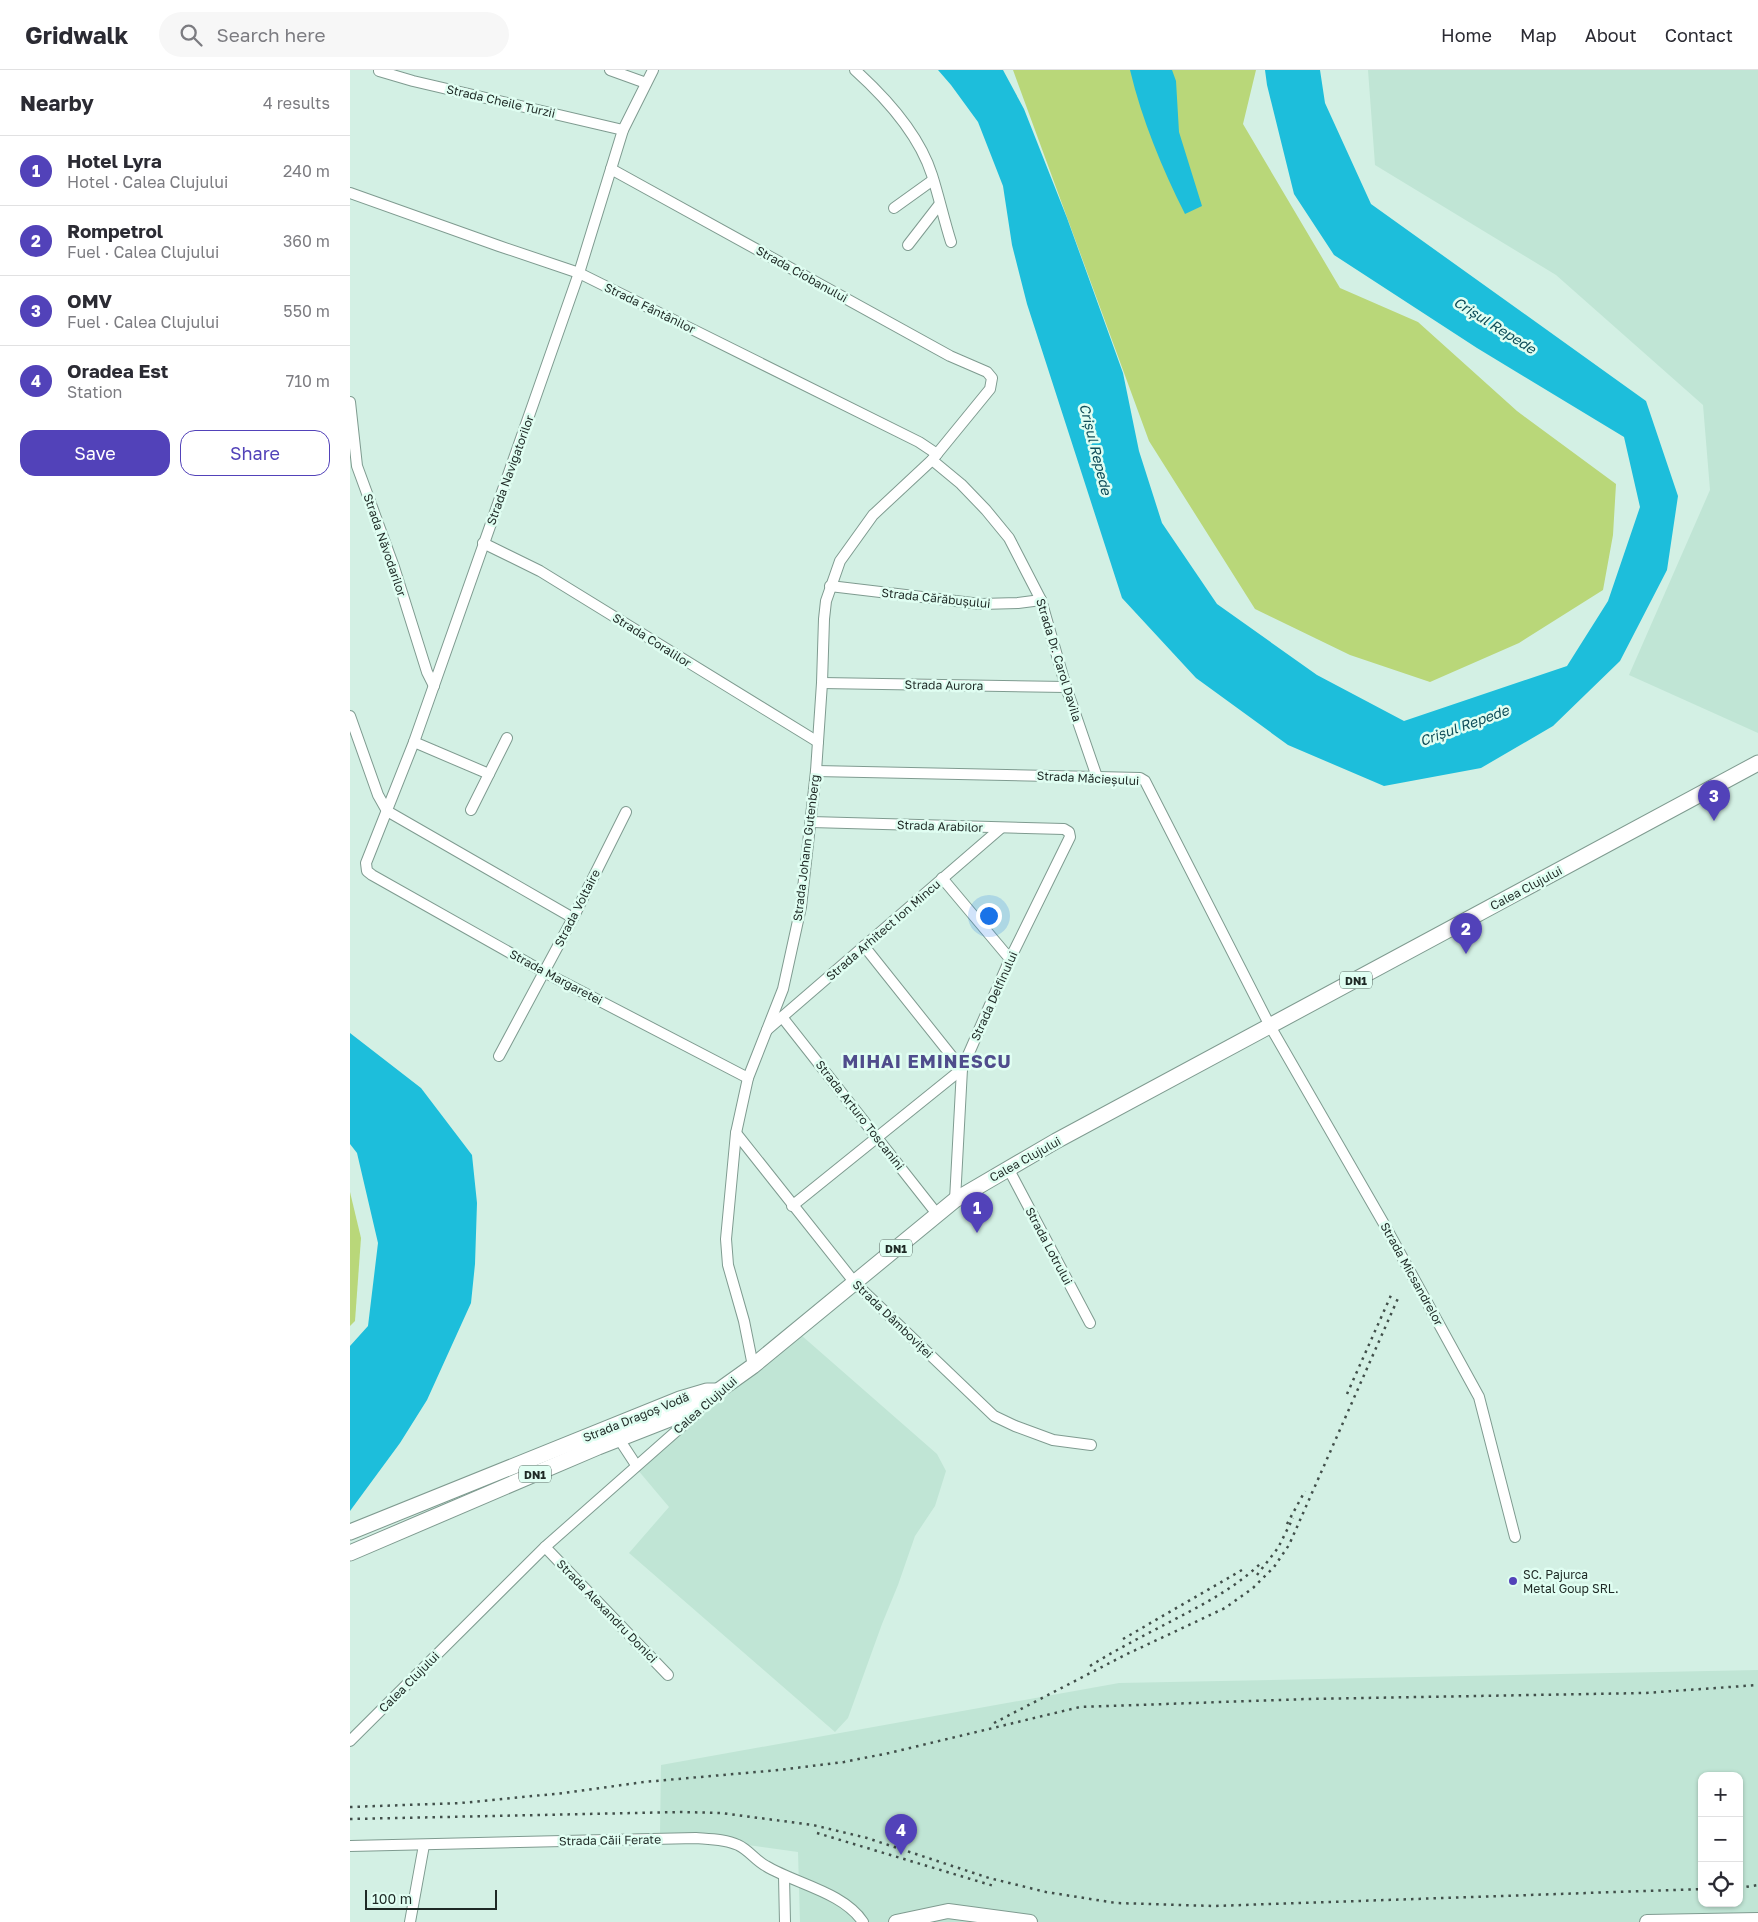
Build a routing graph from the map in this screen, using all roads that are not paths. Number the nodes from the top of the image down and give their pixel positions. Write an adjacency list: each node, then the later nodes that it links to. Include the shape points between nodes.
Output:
1 (610, 70): 5 (street)
2 (653, 70): 5 (street, Strada Navigatorilor)
3 (854, 70): 8 (street, via 870,83 899,117 920,148)
4 (379, 71): 6 (street, Strada Cheile Turzii)
5 (646, 83): 6 (street, Strada Navigatorilor)
6 (623, 130): 7 (street, Strada Navigatorilor)
7 (611, 169): 14 (street, Strada Navigatorilor); 15 (street, Strada Ciobanului, via 950,356 988,372)
8 (934, 180): 10 (street); 11 (street)
9 (350, 193): 14 (street, Strada Fântânilor)
10 (940, 205): 12 (street); 13 (street)
11 (894, 208)
12 (951, 242)
13 (908, 245)
14 (579, 273): 17 (street, Strada Fântânilor, via 919,442); 18 (street, Strada Navigatorilor)
15 (992, 378): 17 (street, Strada Johann Gutenberg, via 990,389)
16 (350, 402): 22 (street, Strada Năvodarilor, via 357,466)
17 (934, 457): 19 (street, Strada Johann Gutenberg, via 873,515 840,561); 20 (street, Strada Dr. Carol Davila, via 980,503 1009,538)
18 (483, 544): 22 (street, Strada Navigatorilor); 27 (street, Strada Coralilor, via 540,570)
19 (830, 586): 20 (street, Strada Cărăbușului, via 981,604); 21 (street, Strada Johann Gutenberg, via 824,619)
20 (1041, 600): 23 (street, Strada Dr. Carol Davila)
21 (822, 683): 23 (street, Strada Aurora); 27 (street, Strada Johann Gutenberg)
22 (434, 686): 26 (street, Strada Navigatorilor)
23 (1066, 687): 31 (street, Strada Dr. Carol Davila)
24 (350, 716): 33 (street)
25 (508, 738): 30 (street)
26 (414, 742): 30 (street); 33 (street, Strada Navigatorilor)
27 (818, 742): 29 (street, Strada Johann Gutenberg)
28 (1758, 763): 45 (main road, Calea Clujului / DN1)
29 (816, 771): 31 (street, Strada Măcieșului); 35 (street, Strada Johann Gutenberg)
30 (489, 774): 32 (street)
31 (1097, 777): 45 (street, Strada Măcieșului, via 1140,778 1145,781)
32 (471, 810)
33 (387, 812): 38 (street, Strada Navigatorilor, via 366,863); 40 (street)
34 (626, 812): 40 (street, Strada Voltaire)
35 (810, 822): 36 (street, Strada Arabilor); 46 (street, Strada Johann Gutenberg, via 801,907 793,945 783,989)
36 (1001, 828): 37 (street, Strada Arabilor, via 1064,829); 39 (street, Strada Arhitect Ion Mincu)
37 (1069, 832): 42 (street, Strada Delfinului, via 1070,837)
38 (367, 871): 43 (street, Strada Margaretei)
39 (942, 878): 41 (street, Strada Arhitect Ion Mincu); 42 (street)
40 (573, 918): 43 (street, Strada Voltaire)
41 (864, 946): 44 (street, Strada Arhitect Ion Mincu); 48 (street)
42 (1010, 959): 48 (street, Strada Delfinului)
43 (544, 972): 47 (street, Strada Voltaire); 49 (street, Strada Margaretei)
44 (782, 1017): 46 (street, Strada Arhitect Ion Mincu); 51 (street, Strada Arturo Toscanini)
45 (1270, 1026): 52 (main road, Calea Clujului / DN1); 66 (street, Strada Micsandrelor, via 1479,1397)
46 (765, 1032): 49 (street, Strada Johann Gutenberg)
47 (499, 1056)
48 (962, 1069): 51 (street); 53 (street, Strada Delfinului)
49 (748, 1078): 50 (street, Strada Johann Gutenberg)
50 (736, 1133): 54 (street, Strada Dâmboviței); 58 (street, Strada Johann Gutenberg, via 726,1239 728,1264)
51 (877, 1136): 54 (street); 55 (street, Strada Arturo Toscanini)
52 (1008, 1168): 53 (main road, Calea Clujului / DN1); 57 (street, Strada Lotrului)
53 (955, 1200): 55 (main road, Calea Clujului / DN1)
54 (792, 1206): 56 (street, Strada Dâmboviței)
55 (937, 1214): 56 (main road, Calea Clujului / DN1)
56 (855, 1283): 58 (main road, Calea Clujului / DN1); 63 (street, Strada Dâmboviței, via 994,1416 1054,1440)
57 (1090, 1323)
58 (753, 1366): 59 (main road, Calea Clujului / DN1)
59 (717, 1391): 60 (main road, Strada Dragoș Vodă / DN1); 61 (main road, Strada Dragoș Vodă / DN1, via 690,1410); 64 (street, Calea Clujului)
60 (680, 1399): 61 (main road, via 670,1409 623,1426 618,1431); 62 (main road, Strada Dragoș Vodă / DN1)
61 (619, 1439): 62 (main road, Strada Dragoș Vodă / DN1); 64 (street)
62 (597, 1440): 65 (main road, Strada Dragoș Vodă / DN1); 68 (main road, Strada Dragoș Vodă / DN1)
63 (1091, 1445)
64 (636, 1465): 67 (street, Calea Clujului)
65 (350, 1532)
66 (1515, 1537)
67 (545, 1547): 69 (street, Strada Alexandru Donici); 70 (street, Calea Clujului)
68 (350, 1552)
69 (668, 1674)
70 (350, 1741)
71 (424, 1845): 72 (street); 73 (street, Strada Căii Ferate, via 696,1838 739,1845); 75 (street)
72 (350, 1846)
73 (784, 1876): 76 (street); 77 (street, Strada Căii Ferate, via 837,1899)
74 (1758, 1920): 80 (street)
75 (410, 1922)
76 (785, 1922)
77 (863, 1922)
78 (896, 1922): 79 (street, via 948,1911)
79 (1030, 1922)
80 (1647, 1922)

